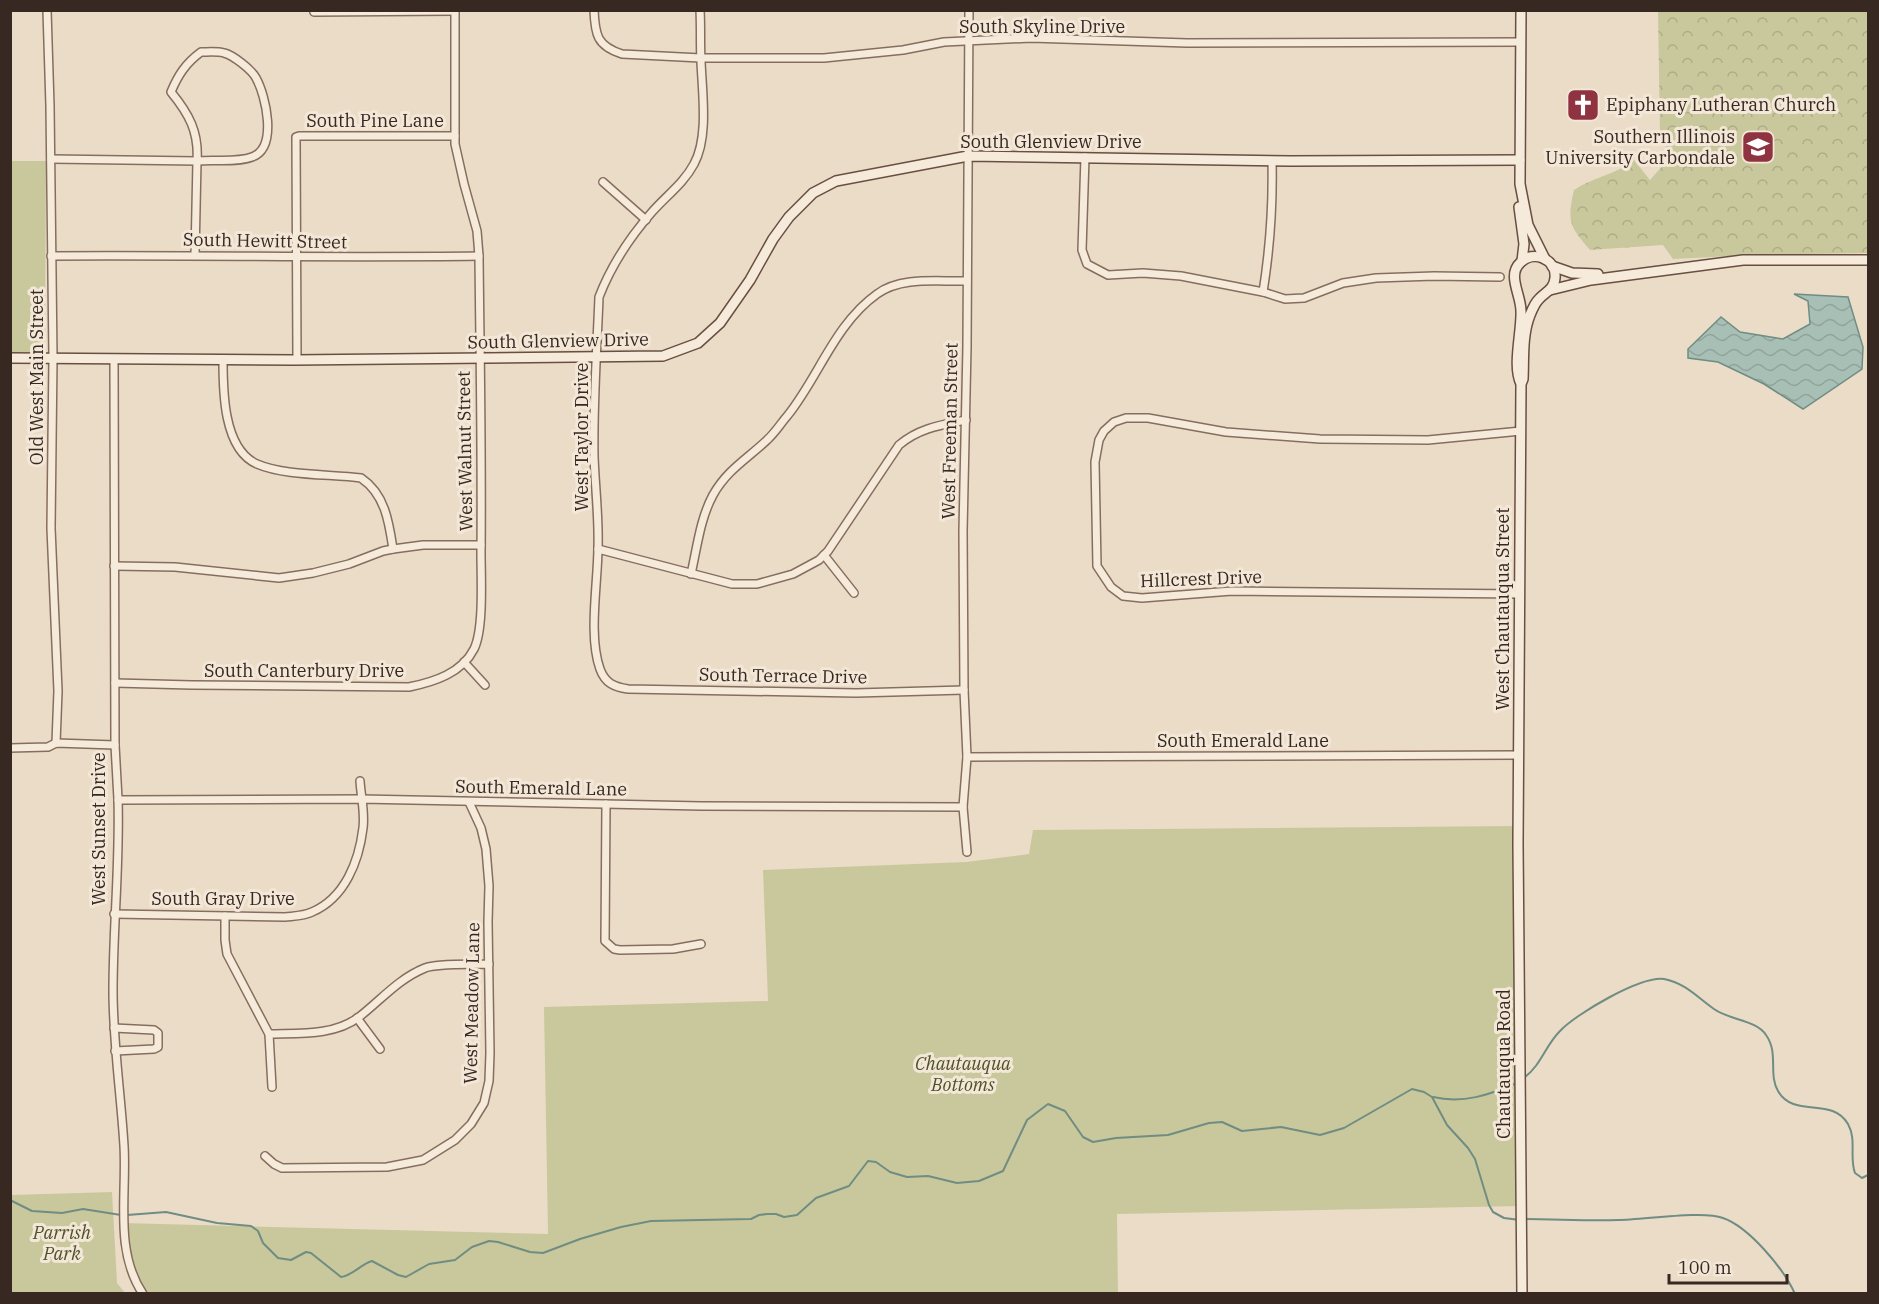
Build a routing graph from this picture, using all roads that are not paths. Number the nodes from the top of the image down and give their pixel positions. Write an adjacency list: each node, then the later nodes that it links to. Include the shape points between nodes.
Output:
1 (47, 10): 14 (street, Old West Main Street)
2 (594, 10): 10 (street, South Skyline Drive, via 596,35 609,50)
3 (700, 10): 10 (street, West Taylor Drive)
4 (969, 10): 8 (street, West Freeman Street)
5 (1521, 10): 9 (street, West Chautauqua Street)
6 (455, 11): 7 (street); 11 (street, West Walnut Street)
7 (314, 12)
8 (969, 40): 9 (street, South Skyline Drive); 10 (street, South Skyline Drive, via 824,58); 12 (street, West Freeman Street)
9 (1521, 42): 15 (street, West Chautauqua Street)
10 (701, 58): 20 (street, West Taylor Drive, via 704,115 695,162)
11 (455, 136): 23 (street, West Walnut Street); 24 (street, South Pine Lane, via 296,137)
12 (968, 156): 13 (street, South Glenview Drive); 31 (street, West Freeman Street); 39 (street, South Glenview Drive, via 836,181 813,193 773,239 720,323 698,343 663,356)
13 (1084, 157): 17 (street, South Glenview Drive); 34 (street, via 1082,250 1087,264 1108,274 1181,276)
14 (51, 159): 16 (street); 22 (street, Old West Main Street)
15 (1520, 160): 17 (street, South Glenview Drive); 19 (street, West Chautauqua Street)
16 (197, 161): 16 (street, via 198,145 191,121 171,92 195,56 201,52 224,52 256,76 268,138 262,152 252,158); 21 (street)
17 (1272, 161): 34 (street, via 1270,251)
18 (603, 182): 20 (street)
19 (1520, 184): 25 (street, West Chautauqua Street, via 1528,225); 27 (street, West Chautauqua Street, via 1518,202 1524,244)
20 (646, 220): 39 (street, West Taylor Drive, via 619,257 599,297)
21 (195, 255): 22 (street, South Hewitt Street); 24 (street, South Hewitt Street)
22 (51, 256): 37 (street, Old West Main Street)
23 (479, 256): 24 (street, South Hewitt Street); 38 (street, West Walnut Street)
24 (296, 257): 42 (street)
25 (1545, 259): 27 (street, via 1534,256); 28 (street, West Chautauqua Street)
26 (1869, 260): 29 (street, via 1743,260)
27 (1521, 261): 32 (street, West Chautauqua Street, via 1514,274)
28 (1552, 266): 29 (street, via 1572,273); 33 (street, via 1555,278)
29 (1627, 274): 33 (street, West Chautauqua Street)
30 (1500, 277): 34 (street, via 1376,278 1343,283 1304,298 1285,299)
31 (967, 281): 44 (street, West Freeman Street); 51 (street, via 899,285 877,294 859,311 836,338 768,440 743,459 718,488 705,512)
32 (1518, 290): 35 (street, via 1528,297); 43 (street, West Chautauqua Street)
33 (1550, 290): 35 (street, West Chautauqua Street)
34 (1263, 292)
35 (1540, 297): 43 (street, West Chautauqua Street, via 1527,323)
36 (10, 358): 37 (street, South Glenview Drive)
37 (53, 358): 40 (street, South Glenview Drive); 60 (street, Old West Main Street, via 51,528 58,691)
38 (479, 358): 39 (street, South Glenview Drive); 42 (street, South Glenview Drive); 46 (street, West Walnut Street)
39 (598, 358): 48 (street, West Taylor Drive, via 594,454)
40 (114, 360): 41 (street, South Glenview Drive); 50 (street, West Sunset Drive)
41 (223, 360): 42 (street, South Glenview Drive); 47 (street, via 225,411 231,431 246,456 256,464 272,468 361,478 378,493)
42 (297, 360)
43 (1521, 384): 45 (street, West Chautauqua Street)
44 (966, 420): 49 (street, via 921,430 899,445); 59 (street, West Freeman Street)
45 (1521, 431): 53 (street, West Chautauqua Street); 53 (street, Hillcrest Drive, via 1428,440 1350,440 1236,433 1126,418 1104,431 1095,462 1098,567 1111,587 1123,596 1232,591)
46 (481, 545): 47 (street); 54 (street, West Walnut Street)
47 (393, 549): 50 (street, via 349,564 279,578 175,567)
48 (598, 549): 51 (street); 56 (street, West Taylor Drive, via 597,653)
49 (824, 555): 51 (street, via 793,574 757,584 732,585); 52 (street)
50 (114, 566): 57 (street, West Sunset Drive)
51 (691, 574)
52 (854, 593)
53 (1520, 594): 63 (street, West Chautauqua Street)
54 (476, 642): 55 (street, South Canterbury Drive)
55 (464, 662): 57 (street, South Canterbury Drive, via 443,677 409,687); 58 (street)
56 (605, 680): 59 (street, South Terrace Drive, via 628,689 856,693)
57 (115, 683): 61 (street, West Sunset Drive)
58 (485, 685)
59 (964, 690): 64 (street, West Freeman Street)
60 (56, 743): 61 (street); 62 (street, via 48,747)
61 (114, 745): 67 (street, West Sunset Drive)
62 (10, 748)
63 (1519, 755): 64 (street, South Emerald Lane); 71 (street, West Chautauqua Street)
64 (967, 757): 70 (street, West Freeman Street)
65 (360, 782): 66 (street)
66 (361, 799): 67 (street, South Emerald Lane); 68 (street, South Emerald Lane); 74 (street, South Gray Drive, via 363,826 357,859 345,884 328,903 311,913 294,916)
67 (118, 800): 73 (street, West Sunset Drive)
68 (469, 802): 69 (street, South Emerald Lane); 76 (street, West Meadow Lane, via 486,849)
69 (606, 804): 70 (street, South Emerald Lane); 75 (street, via 605,941 620,950)
70 (963, 807): 72 (street, West Freeman Street)
71 (1518, 834): 85 (street, Chautauqua Road)
72 (967, 852)
73 (114, 914): 74 (street, South Gray Drive); 78 (street, West Sunset Drive)
74 (225, 916): 79 (street, via 229,959)
75 (701, 944)
76 (489, 964): 77 (street, via 429,967 416,972 394,985); 83 (street, West Meadow Lane, via 489,1081 484,1103 455,1140 423,1160 387,1167 282,1168)
77 (357, 1018): 79 (street, via 324,1031); 80 (street)
78 (114, 1028): 81 (street, West Sunset Drive); 81 (street, via 154,1030 159,1041 153,1049)
79 (269, 1034): 82 (street)
80 (380, 1049)
81 (116, 1051): 84 (street, West Sunset Drive, via 124,1148 123,1223 131,1271)
82 (272, 1087)
83 (265, 1156)
84 (143, 1293)
85 (1522, 1293)

